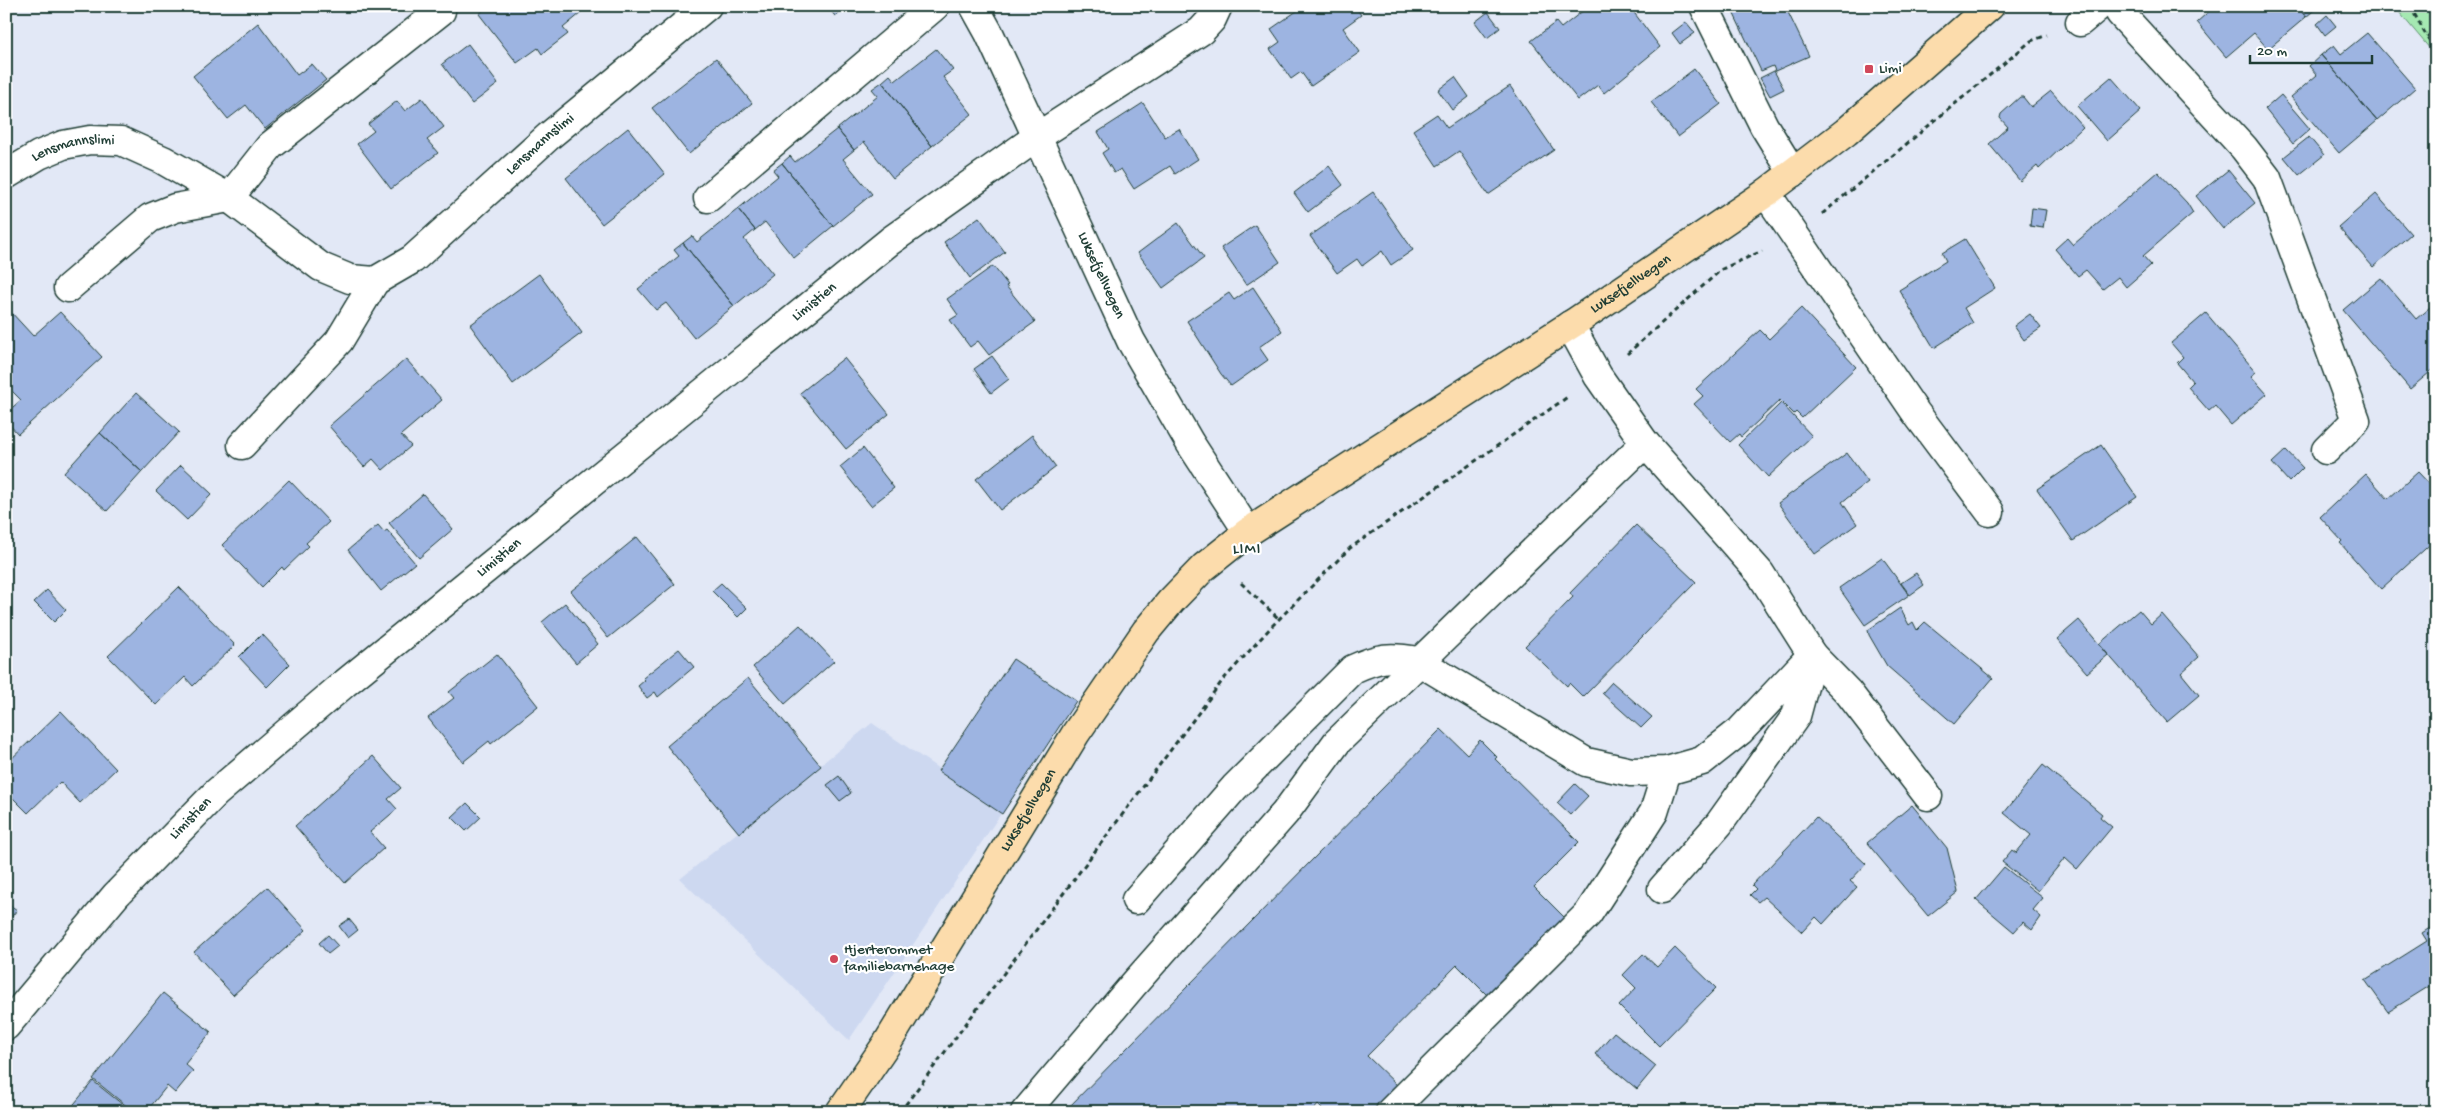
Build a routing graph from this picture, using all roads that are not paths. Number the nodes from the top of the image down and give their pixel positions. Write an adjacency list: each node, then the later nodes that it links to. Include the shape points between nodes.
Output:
1 (707, 6): 15 (street, Lensmannslimi, via 549,136 413,259)
2 (935, 6): 14 (street)
3 (974, 6): 9 (street, Luksefjellvegen)
4 (1218, 6): 9 (street, Limistien, via 1202,31)
5 (1704, 6): 11 (street, via 1764,126)
6 (1990, 6): 11 (main road, Luksefjellvegen, via 1846,132)
7 (442, 11): 13 (street, via 270,146)
8 (2108, 11): 20 (street, via 2244,148 2266,178 2356,420)
9 (1037, 137): 22 (street, Luksefjellvegen, via 1131,341 1190,444); 29 (street, Limistien, via 890,241 794,317 344,684 216,793 116,895)
10 (6, 174): 13 (street, Lensmannslimi, via 63,145 90,140 120,141 163,160)
11 (1792, 174): 12 (main road, Luksefjellvegen)
12 (1766, 193): 17 (main road, Luksefjellvegen); 21 (street, via 1916,412)
13 (229, 198): 15 (street, Lensmannslimi, via 321,267 350,279); 16 (street, via 174,208 150,218)
14 (708, 198)
15 (375, 281): 19 (street, Lensmannslimi, via 339,341)
16 (68, 288)
17 (1570, 325): 18 (street, via 1598,376); 22 (main road, Luksefjellvegen)
18 (1645, 443): 23 (street, via 1760,573); 24 (street)
19 (242, 444)
20 (2326, 450)
21 (1990, 512)
22 (1248, 532): 30 (main road, Luksefjellvegen, via 1171,601 1146,631 1076,733 886,1045)
23 (1812, 655): 25 (street, via 1740,732 1702,761); 26 (street, via 1848,692); 27 (street, via 1796,716 1719,824)
24 (1418, 662): 25 (street, via 1586,762 1631,772); 28 (street, via 1394,657 1376,658 1353,668 1235,787); 31 (street, via 1337,742 1285,813)
25 (1667, 771): 32 (street, via 1654,812 1588,914)
26 (1928, 796)
27 (1662, 889)
28 (1136, 900)
29 (6, 1026)
30 (840, 1112)
31 (1024, 1112)
32 (1390, 1112)

